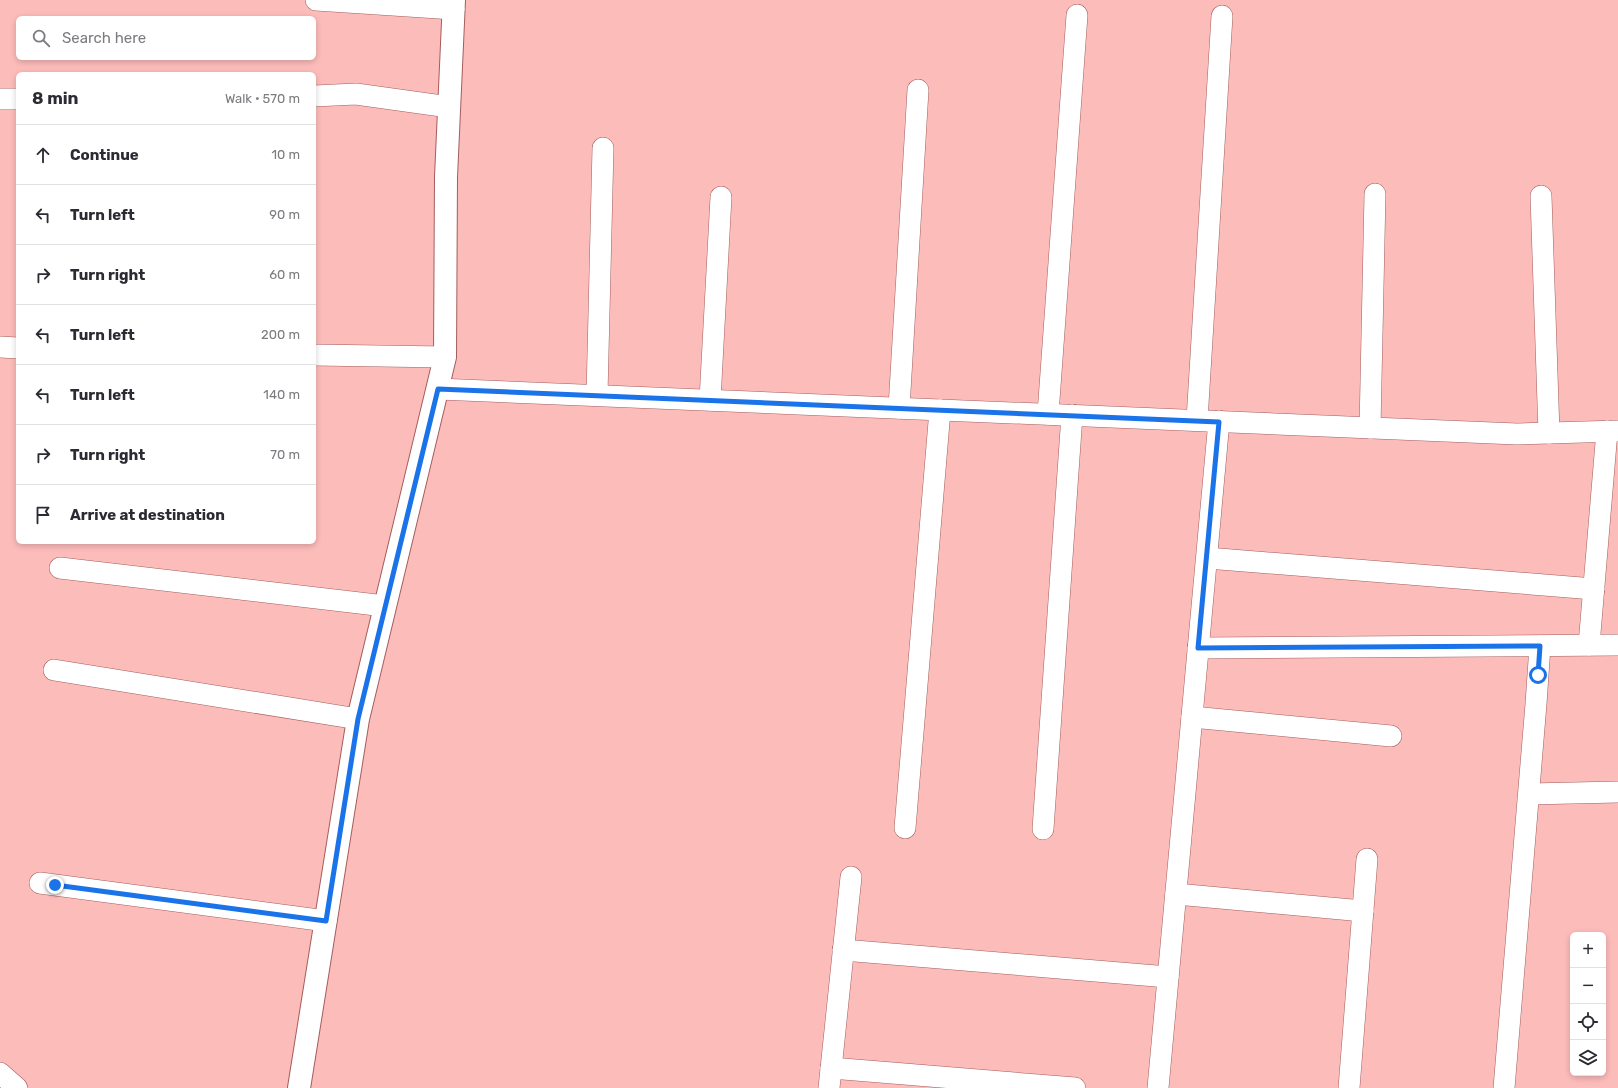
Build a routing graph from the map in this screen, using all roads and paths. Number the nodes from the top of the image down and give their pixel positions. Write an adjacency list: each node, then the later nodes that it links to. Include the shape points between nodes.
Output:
1 (316, 0): 2 (street)
2 (454, 4): 9 (street)
3 (1077, 15): 23 (street)
4 (1222, 16): 25 (street)
5 (918, 90): 21 (street)
6 (316, 96): 9 (street, via 356,94)
7 (0, 99): 8 (street)
8 (16, 99)
9 (449, 107): 17 (street)
10 (603, 148): 19 (street)
11 (1375, 194): 27 (street)
12 (1541, 196): 29 (street)
13 (721, 197): 20 (street)
14 (0, 347): 15 (street)
15 (16, 348)
16 (316, 355): 17 (street)
17 (445, 357): 18 (street)
18 (438, 389): 19 (street); 33 (street)
19 (597, 395): 20 (street)
20 (710, 400): 21 (street)
21 (899, 408): 22 (street)
22 (940, 410): 23 (street); 44 (street)
23 (1048, 414): 24 (street)
24 (1072, 415): 25 (street); 45 (street)
25 (1197, 420): 26 (street)
26 (1219, 422): 27 (street); 30 (street)
27 (1370, 428): 29 (street)
28 (1612, 431): 29 (street); 32 (street)
29 (1549, 433)
30 (1207, 558): 32 (street); 37 (street)
31 (60, 568): 33 (street)
32 (1594, 589): 34 (street)
33 (385, 606): 40 (street)
34 (1589, 645): 35 (street); 36 (street)
35 (1618, 645)
36 (1540, 646): 37 (street); 43 (street)
37 (1198, 648): 39 (street)
38 (54, 670): 40 (street)
39 (1192, 717): 41 (street); 49 (street)
40 (358, 719): 51 (street)
41 (1391, 736)
42 (1618, 792): 43 (street)
43 (1529, 794): 61 (street)
44 (905, 828)
45 (1043, 829)
46 (1367, 859): 50 (street)
47 (851, 876): 52 (street)
48 (40, 883): 51 (street)
49 (1176, 894): 50 (street); 53 (street)
50 (1363, 911): 60 (street)
51 (326, 921): 57 (street)
52 (843, 950): 53 (street); 55 (street)
53 (1168, 977): 59 (street)
54 (0, 1073): 56 (street)
55 (830, 1078): 58 (street)
56 (17, 1088)
57 (299, 1088)
58 (1075, 1088)
59 (1158, 1088)
60 (1349, 1088)
61 (1504, 1088)

